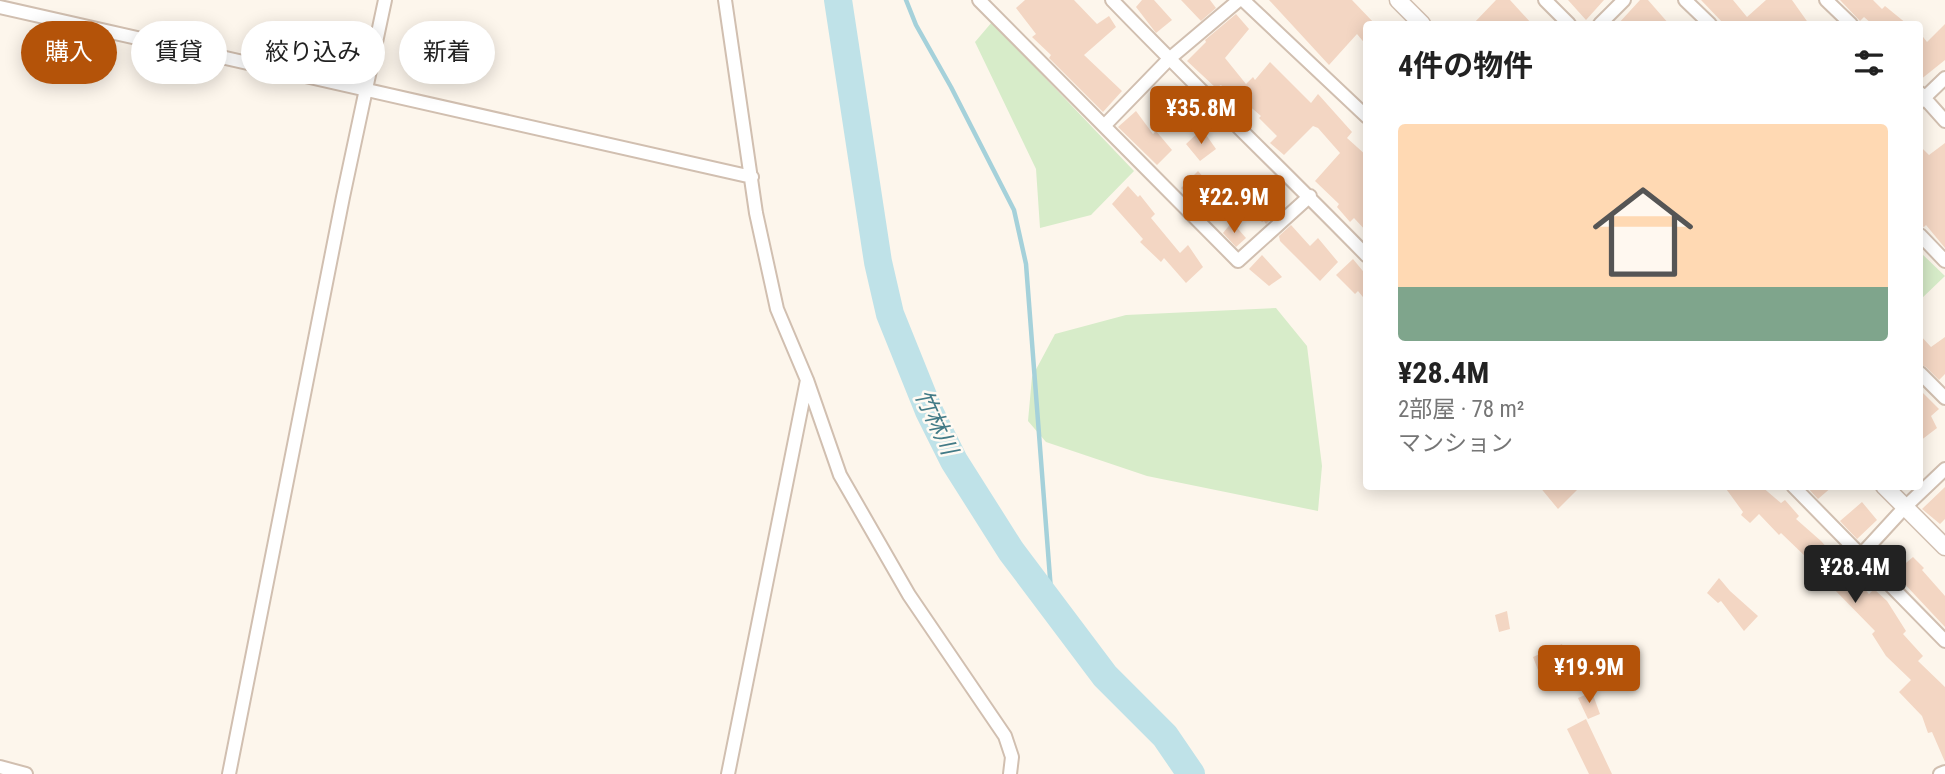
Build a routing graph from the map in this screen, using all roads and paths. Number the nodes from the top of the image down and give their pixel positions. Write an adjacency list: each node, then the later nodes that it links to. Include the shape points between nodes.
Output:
1 (385, 0): 19 (street)
2 (725, 0): 25 (street)
3 (979, 0): 24 (street)
4 (1112, 0): 17 (street)
5 (1241, 0): 17 (street); 22 (street)
6 (1398, 0): 12 (street)
7 (1545, 0): 13 (street)
8 (1623, 0): 14 (street)
9 (1685, 0): 15 (street)
10 (1826, 0): 16 (street)
11 (0, 7): 19 (street)
12 (1419, 21)
13 (1566, 21)
14 (1603, 21)
15 (1707, 21)
16 (1848, 21)
17 (1169, 59): 24 (street); 26 (street)
18 (1945, 78): 20 (street)
19 (365, 90): 25 (street); 42 (street)
20 (1923, 95)
21 (1923, 99): 23 (street)
22 (1363, 113)
23 (1945, 121)
24 (1104, 126): 26 (street, via 1238,261)
25 (752, 177): 31 (street, via 776,309)
26 (1310, 196): 28 (street)
27 (1923, 238): 29 (street)
28 (1363, 252)
29 (1945, 261)
30 (1923, 376): 32 (street)
31 (807, 380): 43 (street); 44 (street, via 840,475 909,595 1005,736 1012,757)
32 (1945, 398)
33 (1945, 469): 36 (street)
34 (1797, 490): 38 (street)
35 (1888, 490): 36 (street)
36 (1905, 508): 37 (street); 38 (street)
37 (1945, 547)
38 (1860, 556): 39 (street)
39 (1945, 641)
40 (0, 767): 41 (street)
41 (26, 774)
42 (229, 774)
43 (728, 774)
44 (1010, 774)

